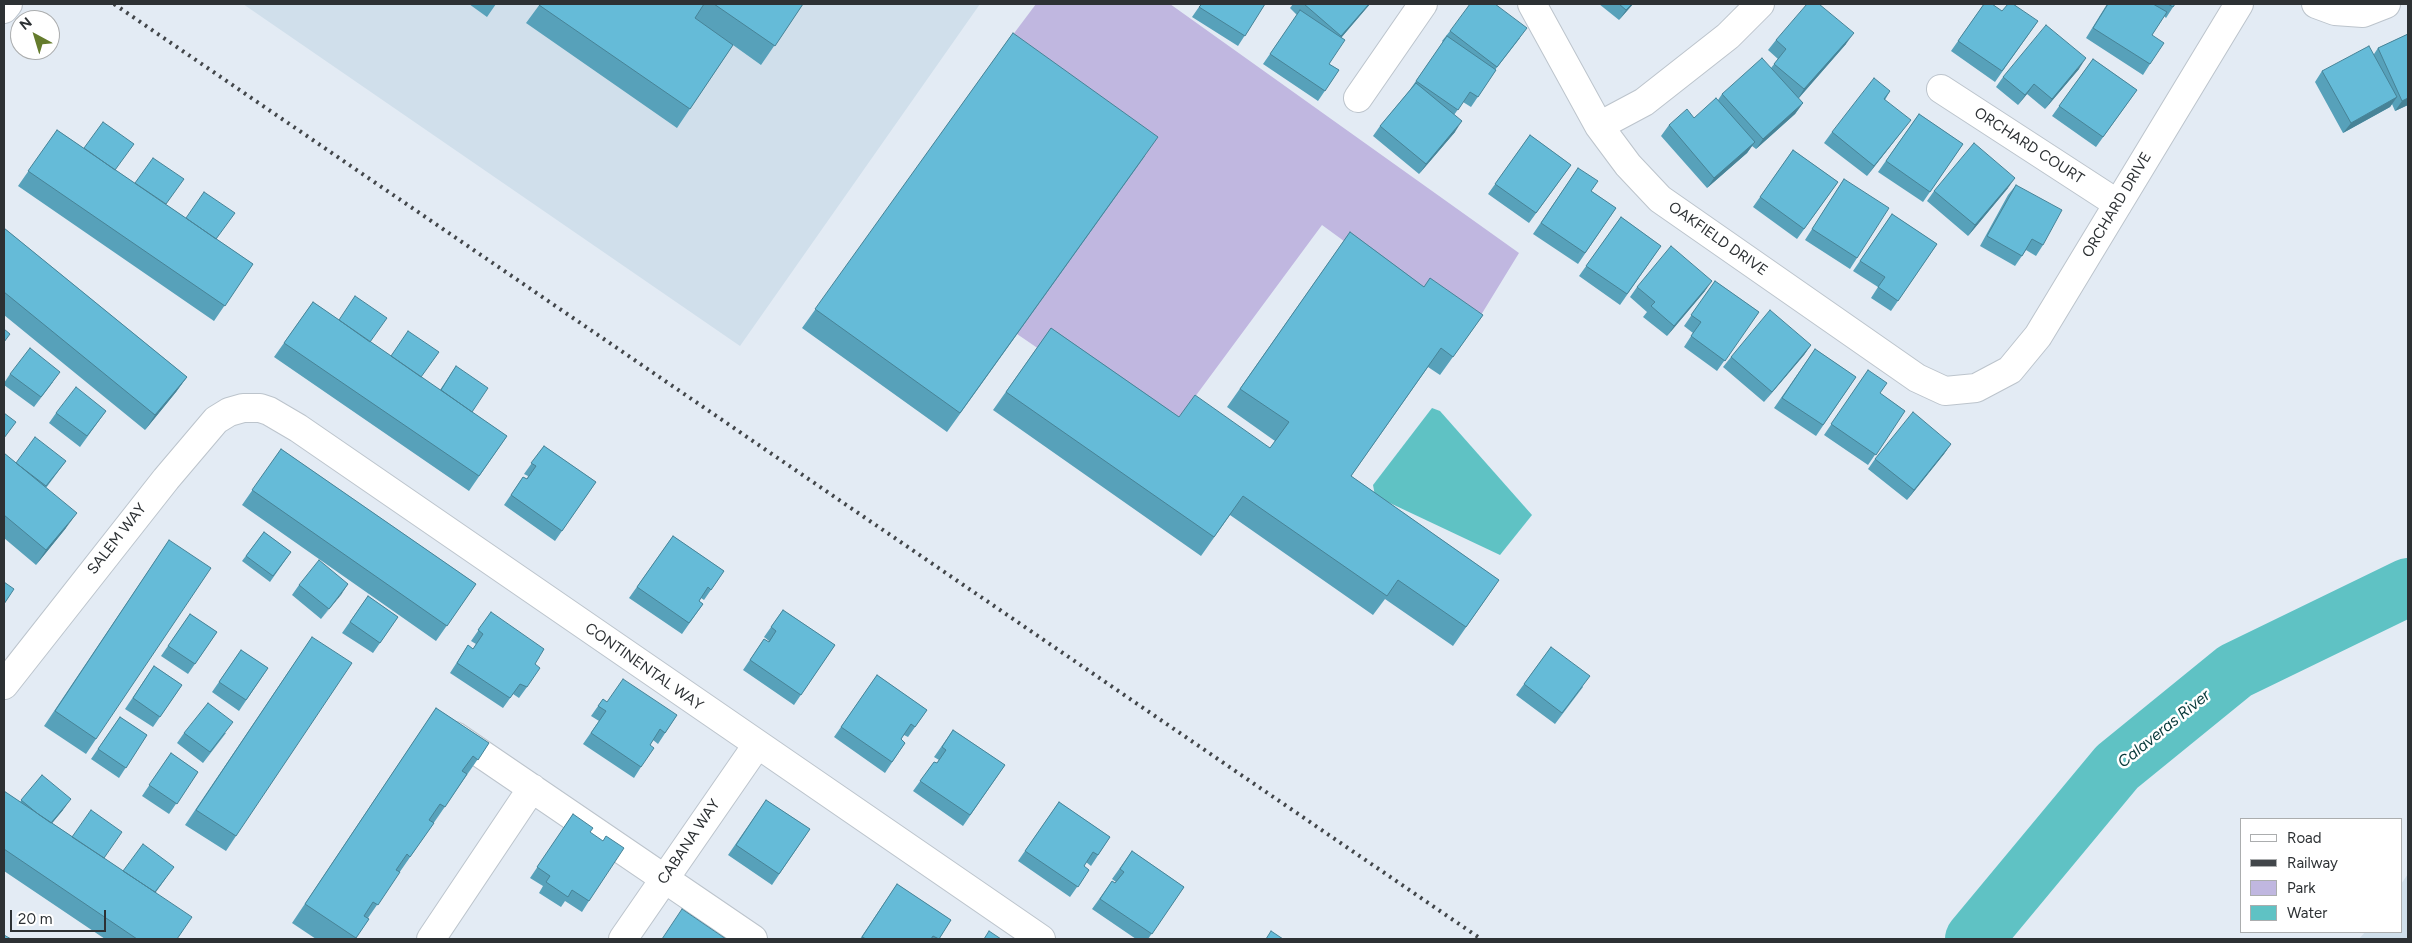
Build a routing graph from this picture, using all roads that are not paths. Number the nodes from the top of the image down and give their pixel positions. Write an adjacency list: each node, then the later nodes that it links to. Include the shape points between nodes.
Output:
1 (8, 4): 8 (street)
2 (1423, 4): 10 (street)
3 (1532, 4): 11 (street, OAKFIELD DRIVE)
4 (1760, 4): 11 (street, via 1728,36 1644,102)
5 (2239, 4): 12 (street, ORCHARD DRIVE)
6 (2316, 4): 7 (street, via 2335,11 2363,13)
7 (2386, 4)
8 (4, 9)
9 (1941, 89): 12 (street, ORCHARD COURT)
10 (1358, 98)
11 (1599, 126): 13 (street, OAKFIELD DRIVE, via 1628,165 1668,205 1917,378 1944,391)
12 (2118, 204): 13 (street, ORCHARD DRIVE, via 2038,336 2010,370)
13 (1976, 388)
14 (243, 408): 15 (street, SALEM WAY, via 216,420 178,464); 17 (street, CONTINENTAL WAY, via 269,411 298,428)
15 (4, 685)
16 (455, 736): 18 (street)
17 (757, 745): 19 (street, CABANA WAY); 23 (street, CONTINENTAL WAY)
18 (532, 788): 19 (street); 20 (street)
19 (664, 880): 21 (street, CABANA WAY); 22 (street)
20 (431, 939)
21 (623, 939)
22 (753, 939)
23 (1041, 939)

